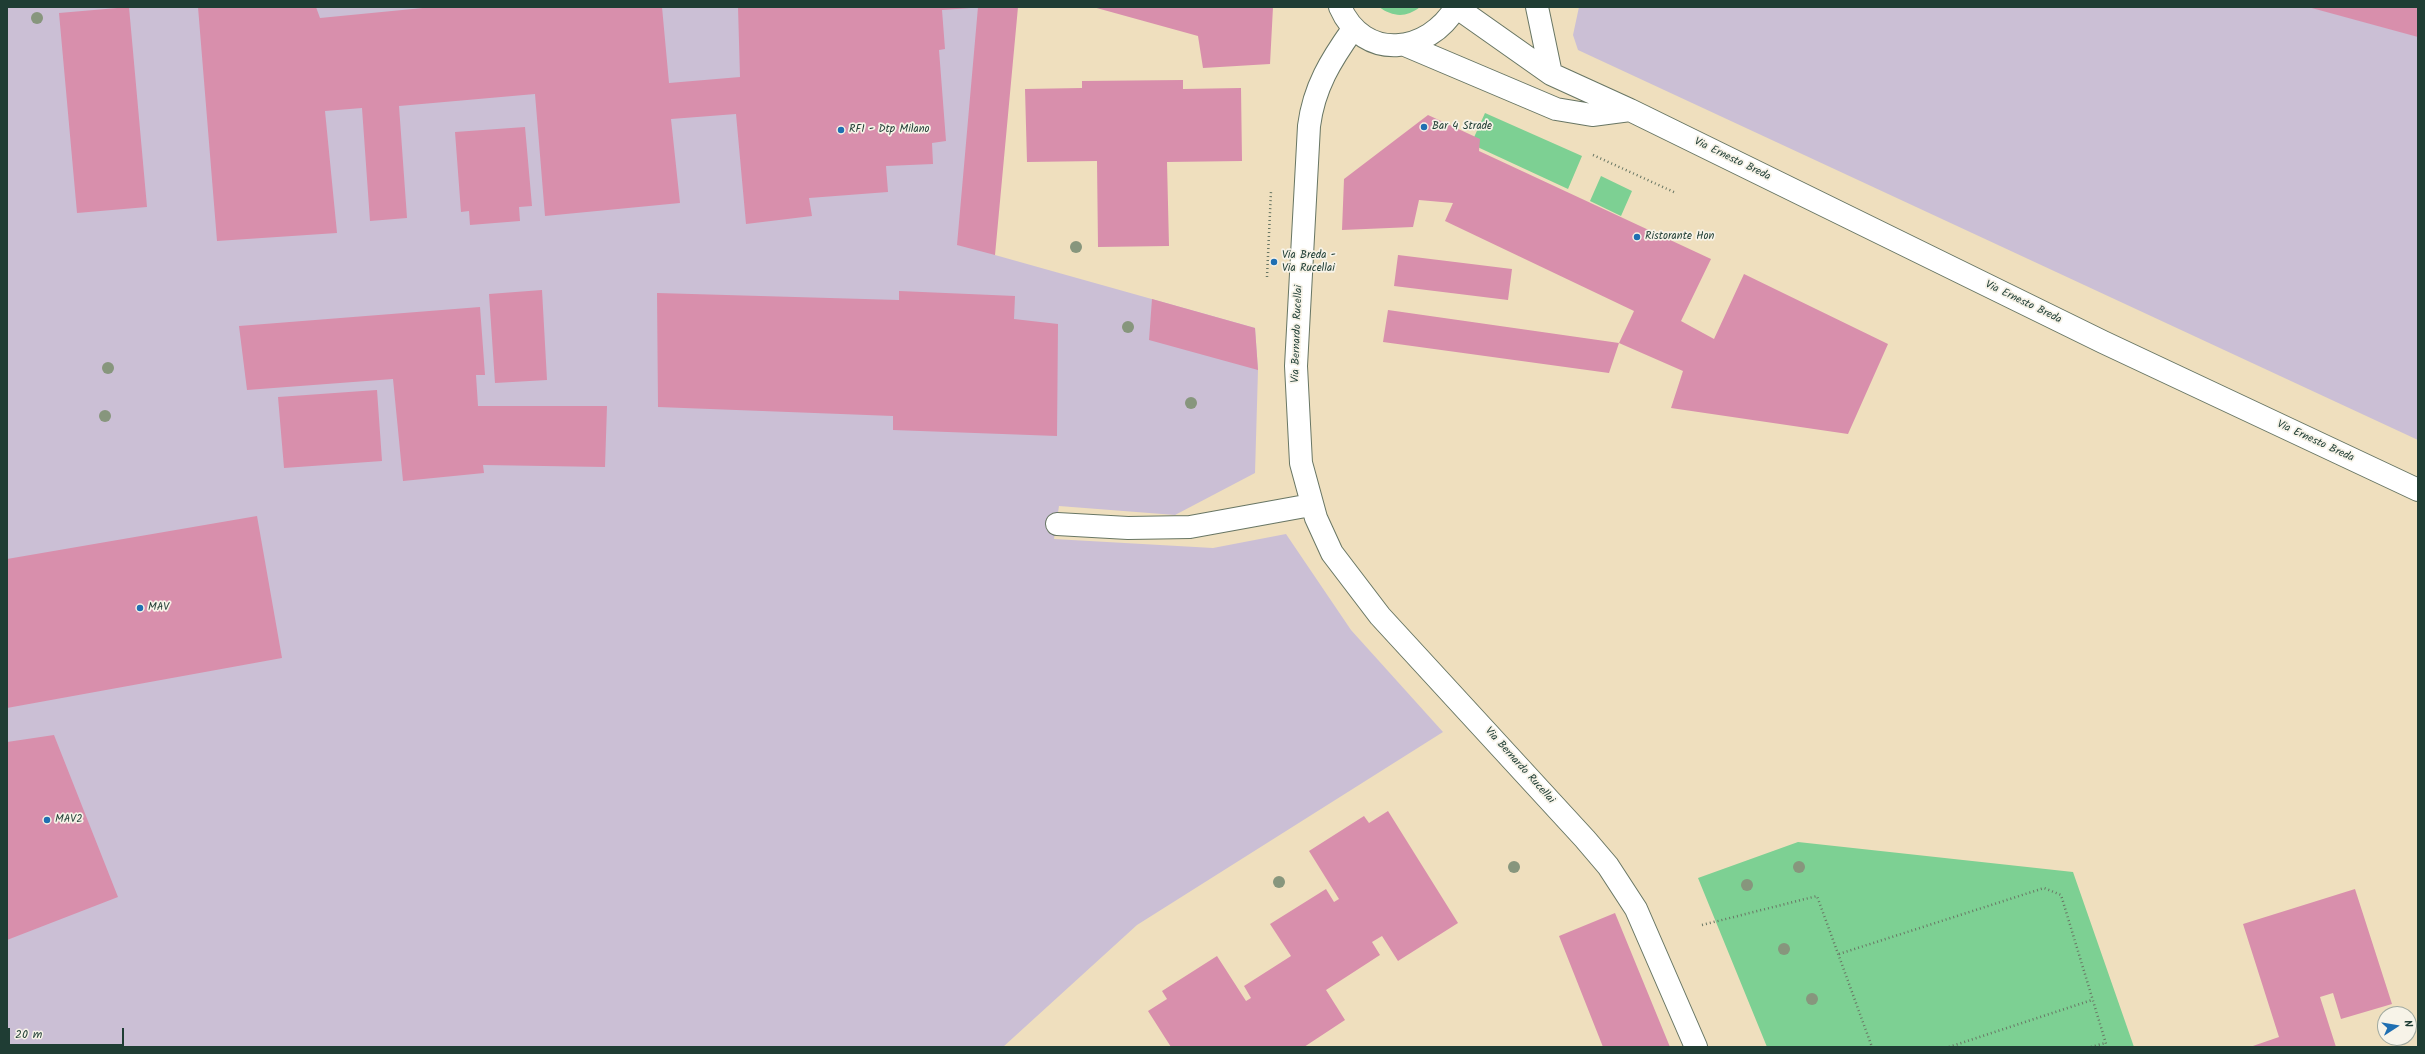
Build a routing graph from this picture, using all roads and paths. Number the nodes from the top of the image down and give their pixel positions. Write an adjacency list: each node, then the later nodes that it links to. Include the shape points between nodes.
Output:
1 (1340, 7): 4 (street, Via Ernesto Breda)
2 (1456, 7): 5 (street, Via Ernesto Breda, via 1451,16 1437,29); 6 (street, Via Ernesto Breda)
3 (1536, 7): 6 (street)
4 (1353, 29): 5 (street, Via Ernesto Breda, via 1380,45); 13 (street, Via Bernardo Rucellai, via 1326,69 1311,108 1309,126 1296,366 1300,449)
5 (1405, 45): 7 (street, Via Ernesto Breda, via 1556,109 1592,115)
6 (1552, 74): 7 (street, Via Ernesto Breda)
7 (1630, 110): 12 (street, Via Ernesto Breda, via 2103,342)
8 (1593, 155): 10 (path)
9 (1271, 191): 11 (path)
10 (1676, 192)
11 (1266, 282)
12 (2418, 490)
13 (1311, 505): 14 (street, via 1190,528); 19 (street, Via Bernardo Rucellai, via 1332,552 1380,616 1535,782 1608,866 1642,922)
14 (1057, 524)
15 (1702, 925): 16 (path, via 1817,896)
16 (1839, 954): 17 (path, via 2044,888 2061,895); 20 (path)
17 (2092, 1000): 18 (path); 21 (path)
18 (2105, 1043): 22 (path); 23 (path)
19 (1696, 1047)
20 (1872, 1047)
21 (1949, 1047)
22 (2091, 1047)
23 (2107, 1047)

